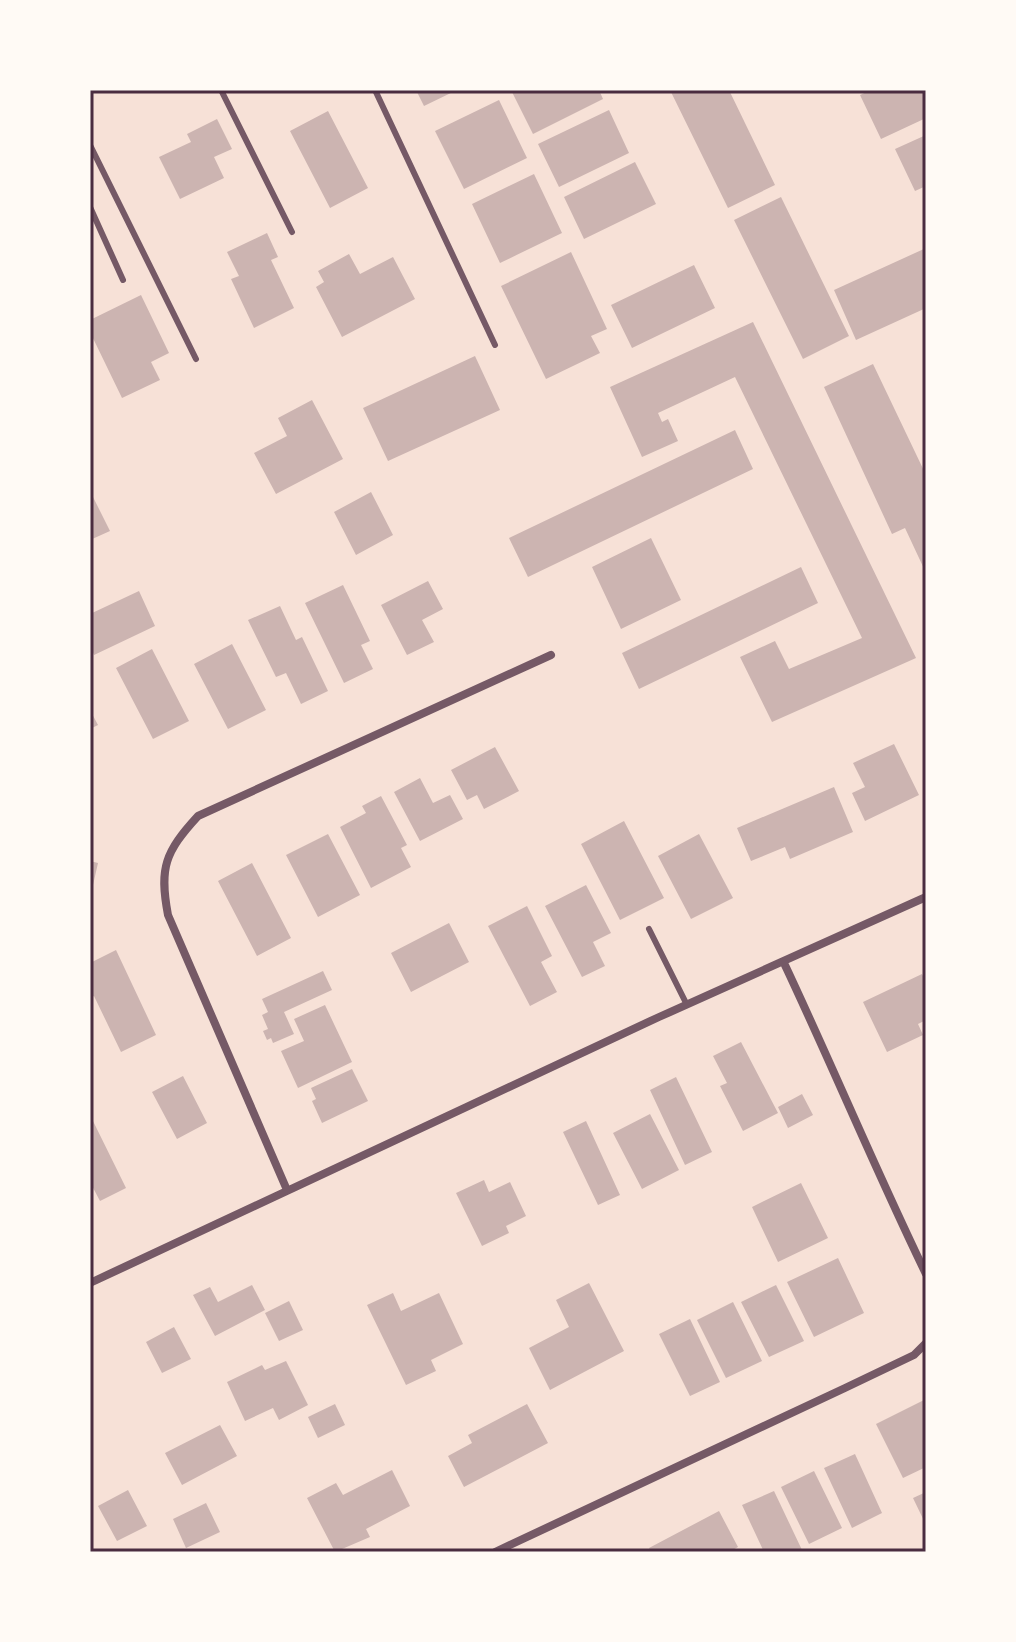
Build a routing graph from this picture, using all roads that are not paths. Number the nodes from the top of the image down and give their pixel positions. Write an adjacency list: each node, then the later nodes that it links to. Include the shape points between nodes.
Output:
1 (221, 90): 5 (lane)
2 (375, 90): 7 (lane)
3 (90, 145): 8 (lane)
4 (90, 207): 6 (lane)
5 (292, 232)
6 (123, 280)
7 (495, 345)
8 (196, 359)
9 (551, 655): 14 (street, via 198,816 172,844 161,879 168,915)
10 (926, 897): 12 (street)
11 (649, 929): 13 (lane)
12 (784, 963): 13 (street); 15 (street)
13 (687, 1005): 14 (street)
14 (287, 1190): 16 (street)
15 (926, 1274)
16 (90, 1283)
17 (926, 1343): 18 (street, via 914,1355)
18 (495, 1552)

